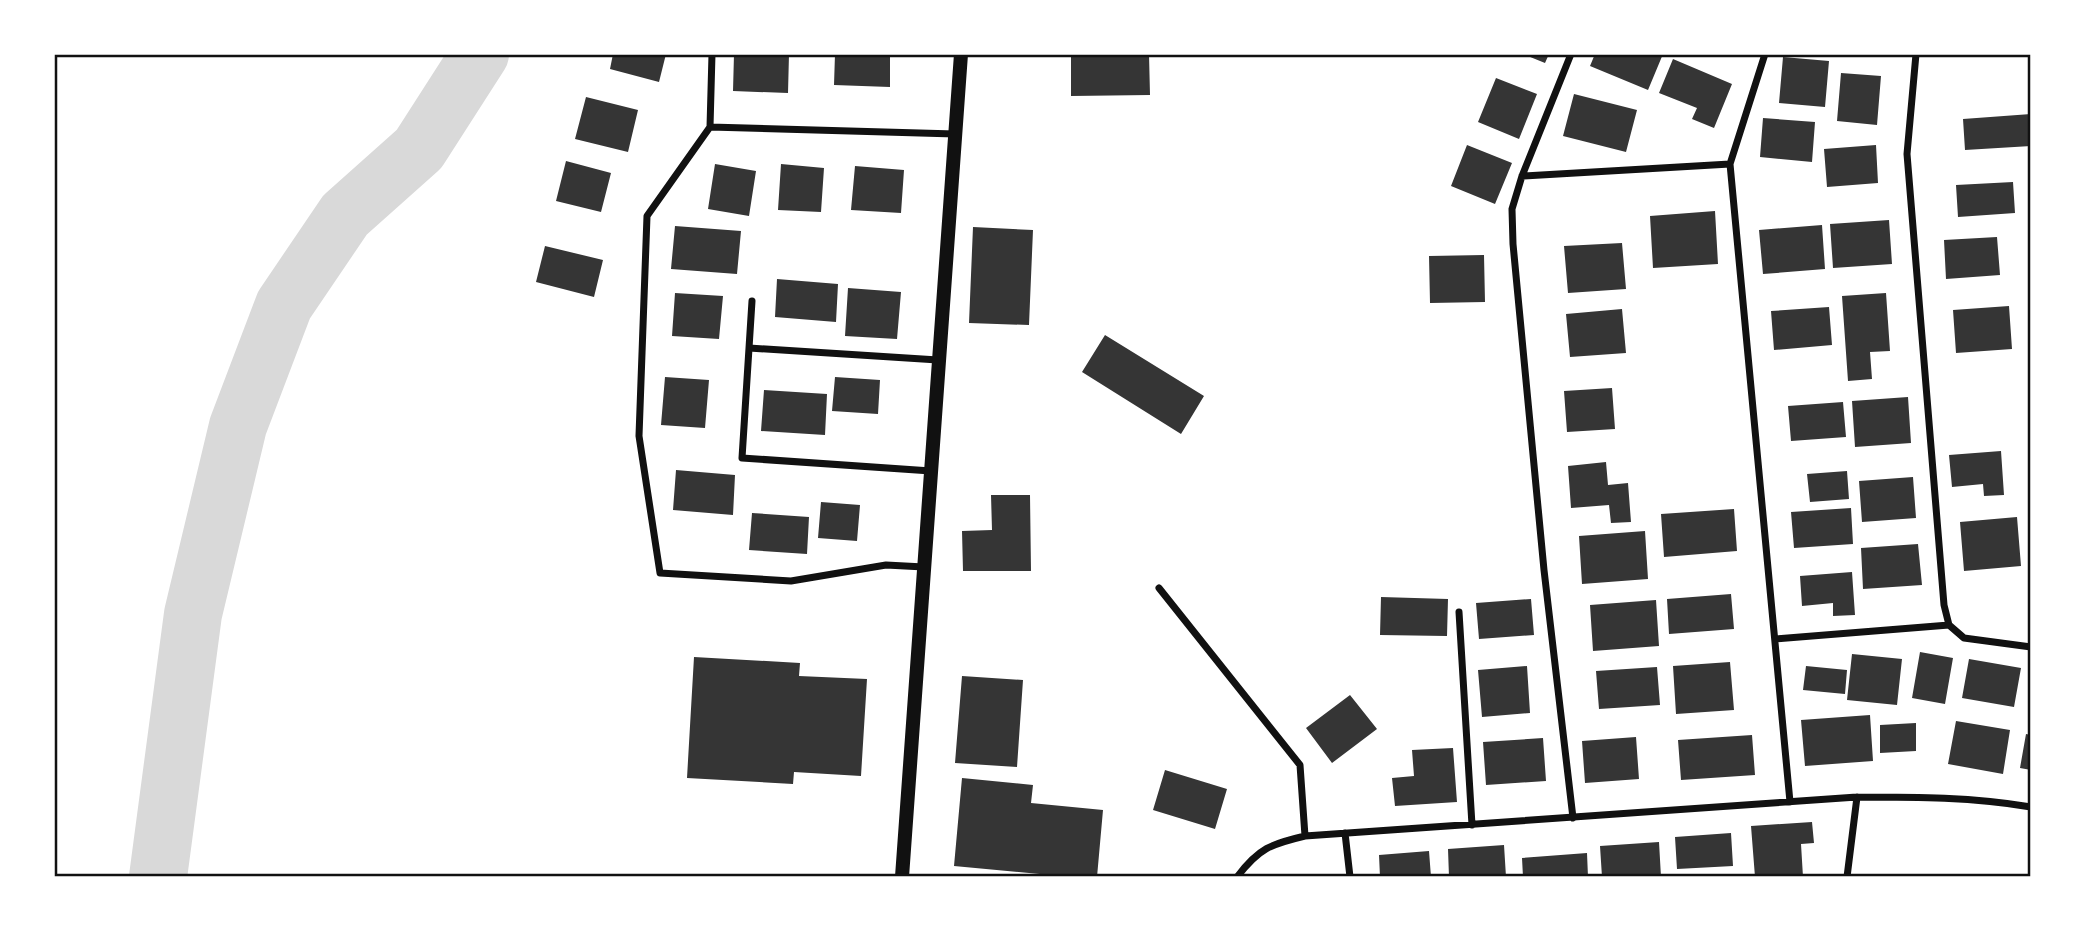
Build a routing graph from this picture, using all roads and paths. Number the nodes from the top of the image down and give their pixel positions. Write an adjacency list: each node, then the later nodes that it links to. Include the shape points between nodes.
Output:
1 (712, 54): 6 (street)
2 (961, 54): 7 (main road)
3 (1570, 54): 9 (street)
4 (1765, 54): 8 (street)
5 (1916, 54): 17 (street, via 1907,154)
6 (710, 127): 7 (street); 14 (street, via 647,216 639,436 660,573 791,581 886,565)
7 (955, 134): 12 (main road)
8 (1730, 164): 9 (street); 18 (street)
9 (1522, 176): 23 (street, via 1512,209 1513,244)
10 (751, 301): 11 (street)
11 (749, 348): 12 (street); 13 (street, via 742,458)
12 (939, 360): 13 (main road)
13 (931, 471): 14 (main road)
14 (924, 567): 27 (main road)
15 (1159, 588): 26 (street, via 1300,765)
16 (1459, 612): 24 (street)
17 (1949, 625): 18 (street); 19 (street, via 1964,638)
18 (1775, 639): 21 (street)
19 (2031, 647)
20 (1857, 797): 21 (street); 22 (street, via 1936,797); 30 (street)
21 (1790, 802): 23 (street)
22 (2031, 807)
23 (1573, 818): 24 (street)
24 (1472, 825): 25 (street)
25 (1345, 833): 26 (street); 29 (street)
26 (1305, 836): 28 (street, via 1273,844 1251,858)
27 (902, 877)
28 (1237, 877)
29 (1350, 877)
30 (1847, 877)

